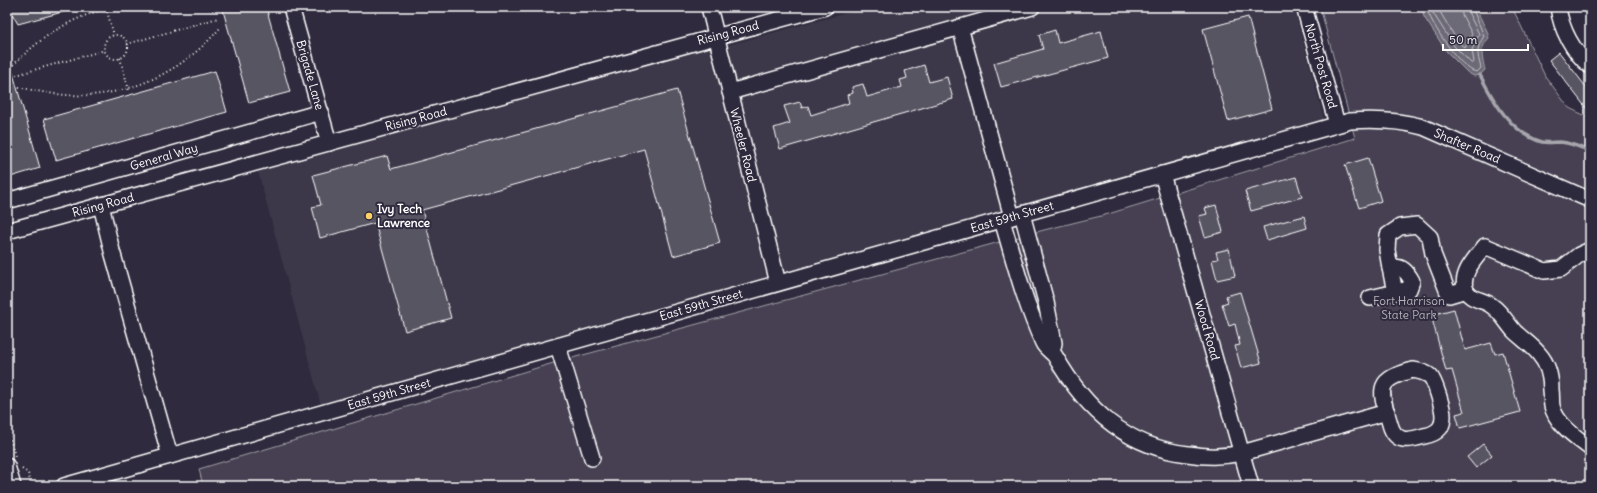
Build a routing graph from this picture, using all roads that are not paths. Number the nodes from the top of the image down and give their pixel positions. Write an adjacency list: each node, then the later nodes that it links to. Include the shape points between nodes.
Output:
1 (291, 7): 11 (street, Brigade Lane)
2 (709, 7): 8 (street, Wheeler Road)
3 (825, 7): 8 (street, Rising Road)
4 (1032, 7): 7 (street)
5 (1304, 7): 12 (street, North Post Road)
6 (1558, 7): 9 (street, via 1568,37)
7 (960, 27): 10 (street); 18 (street)
8 (716, 37): 10 (street, Wheeler Road); 13 (street, Rising Road)
9 (1590, 66)
10 (730, 92): 21 (street, Wheeler Road)
11 (321, 112): 13 (street, Brigade Lane); 16 (street, General Way)
12 (1337, 124): 14 (street, East 59th Street); 15 (street, Shafter Road, via 1376,119 1423,127)
13 (329, 143): 17 (street, Rising Road)
14 (1162, 174): 18 (street, East 59th Street); 28 (street, Wood Road)
15 (1590, 200)
16 (7, 201)
17 (101, 205): 19 (street, Rising Road); 29 (street)
18 (1012, 217): 21 (street, East 59th Street); 25 (street, via 1046,302 1054,343); 25 (street, via 1028,305 1044,345)
19 (7, 231)
20 (1590, 250): 22 (street, via 1579,255 1562,269 1544,271 1486,246 1470,265 1464,283)
21 (778, 283): 24 (street, East 59th Street)
22 (1466, 290): 23 (street, via 1449,295 1430,237 1417,225 1400,228 1388,235 1390,268 1397,266 1406,270 1412,281 1409,289); 27 (street, via 1470,296 1492,305 1515,332 1539,354 1547,366 1551,380 1552,405 1556,415 1563,425)
23 (1370, 298)
24 (558, 346): 29 (street, East 59th Street); 30 (street)
25 (1052, 352): 28 (street, via 1084,398 1110,424 1132,437 1160,449 1178,453 1214,456)
26 (1387, 412): 26 (street, via 1395,435 1409,440 1437,431 1443,416 1431,377 1413,370 1388,380 1382,389); 28 (street)
27 (1590, 448)
28 (1242, 453): 34 (street, Wood Road)
29 (170, 456): 33 (street, East 59th Street)
30 (592, 458)
31 (7, 466): 32 (street)
32 (14, 486)
33 (64, 486)
34 (1251, 486)

